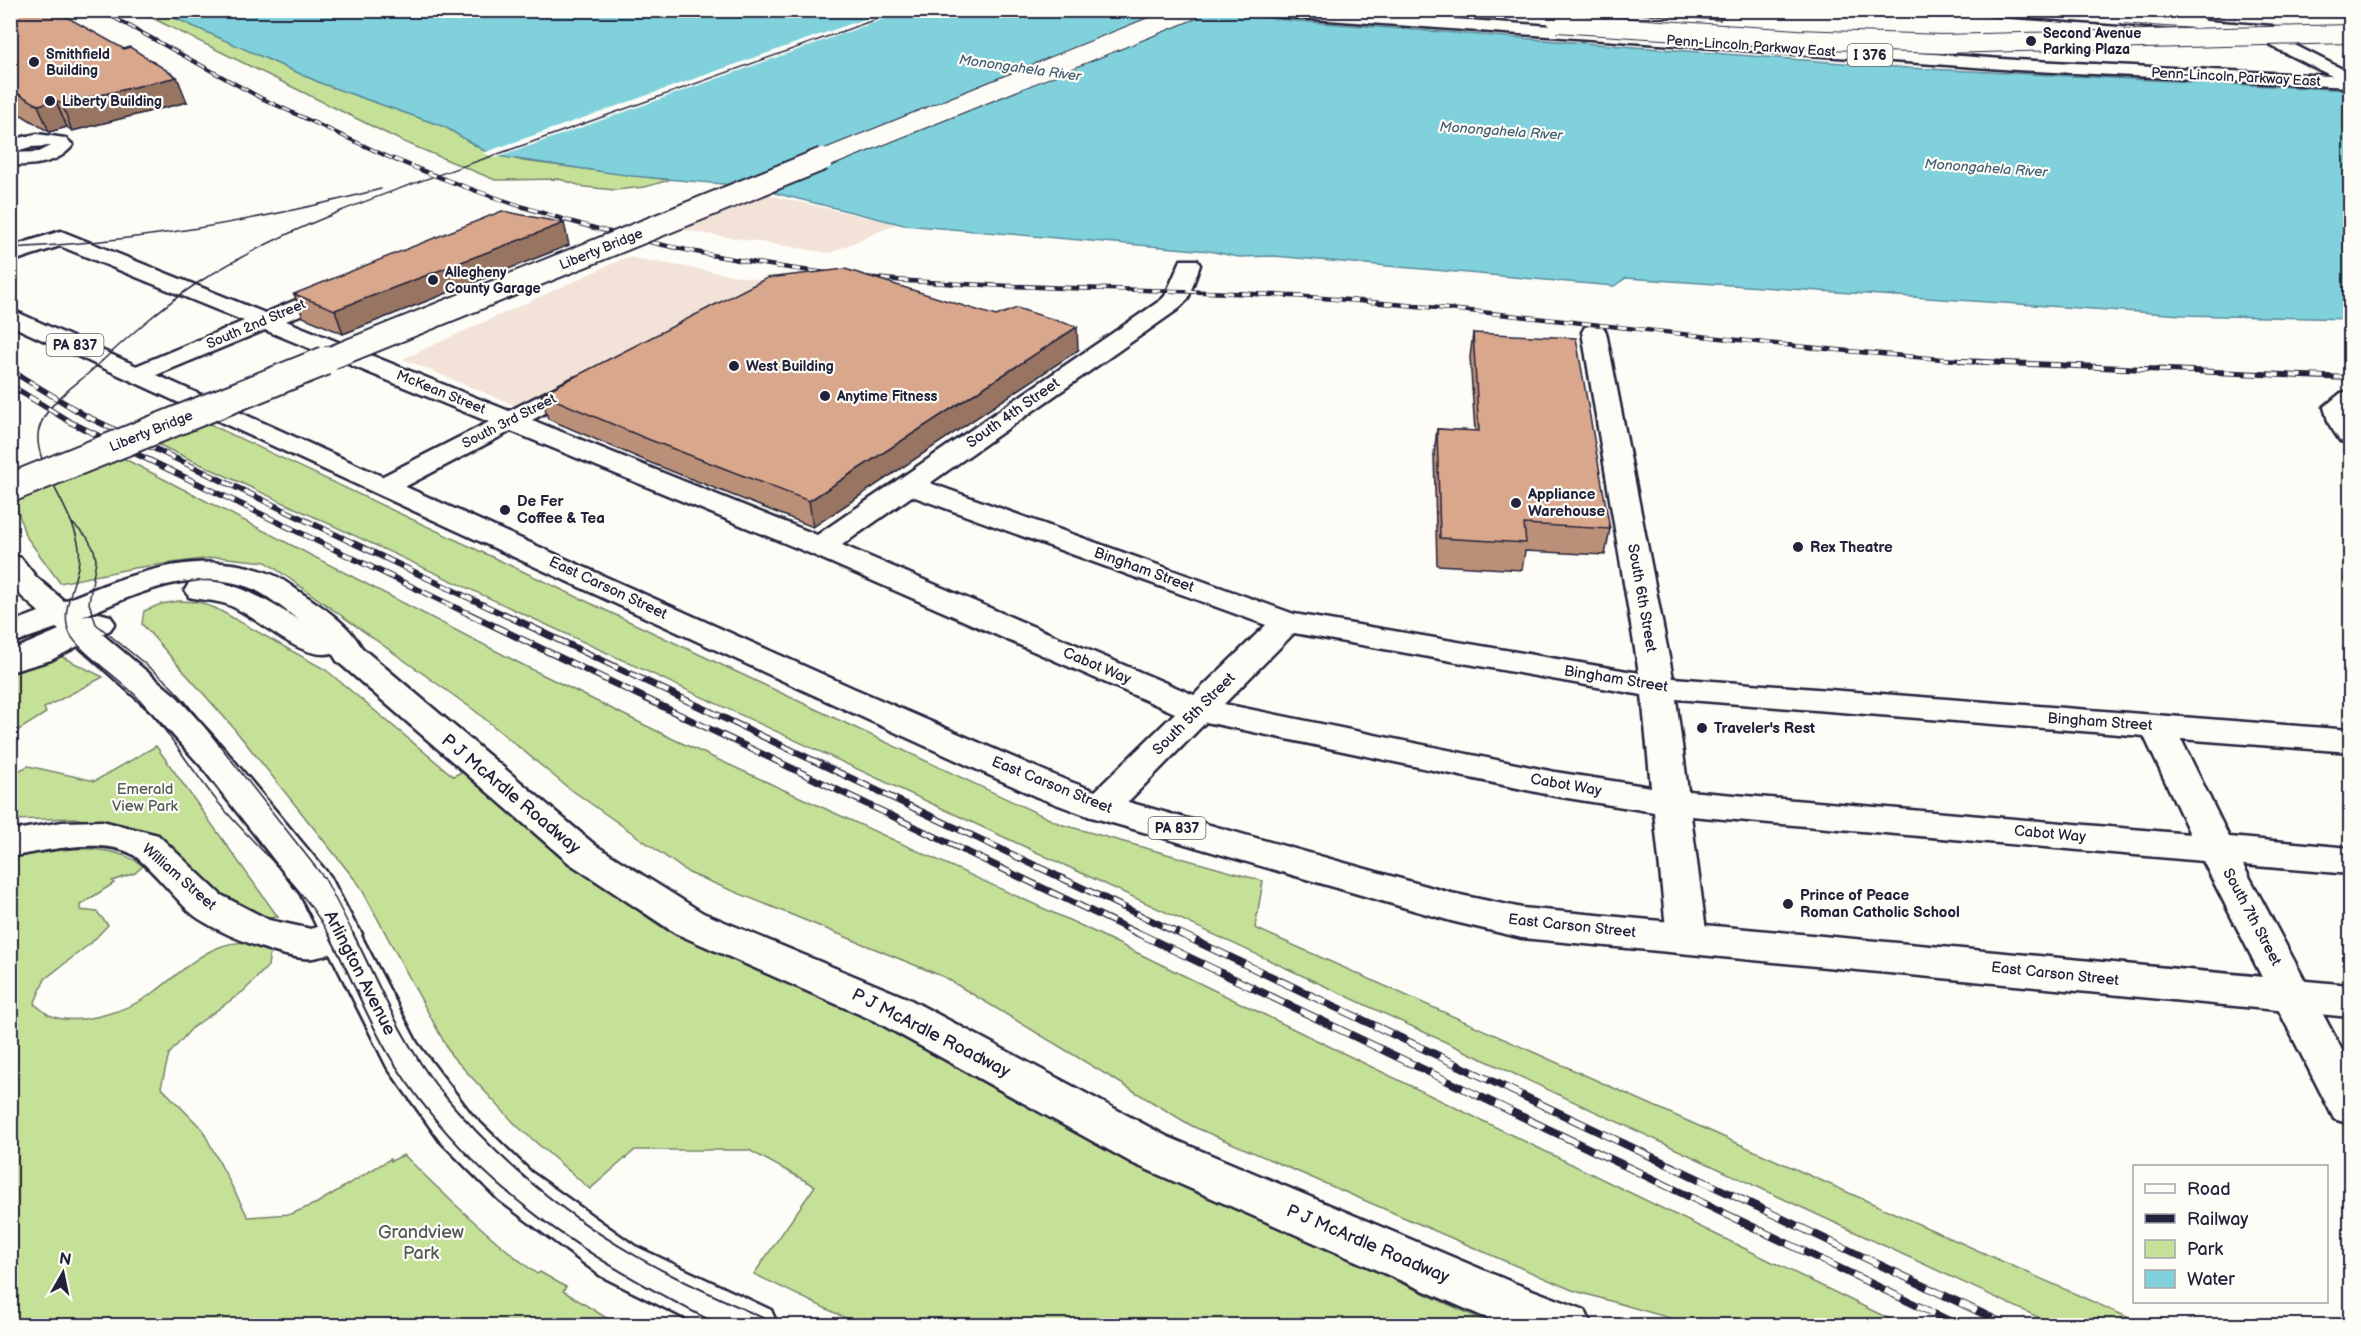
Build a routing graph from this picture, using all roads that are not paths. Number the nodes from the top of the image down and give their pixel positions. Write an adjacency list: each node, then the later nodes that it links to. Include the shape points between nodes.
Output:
1 (1192, 10): 30 (main road, Liberty Bridge, bridge)
2 (1259, 10): 8 (main road, Penn-Lincoln Parkway East / I 376)
3 (1294, 10): 8 (main road)
4 (1990, 10): 12 (main road)
5 (2071, 10): 11 (main road, bridge)
6 (2329, 10): 7 (main road)
7 (2350, 11)
8 (1386, 15): 13 (main road, Penn-Lincoln Parkway East / I 376, bridge, via 1914,43); 14 (main road, Penn-Lincoln Parkway East / I 376, via 2085,70)
9 (2210, 18): 12 (main road)
10 (2235, 20): 12 (main road)
11 (2350, 29)
12 (2252, 30): 13 (main road); 14 (main road)
13 (2350, 35)
14 (2350, 81)
15 (15, 141): 16 (main road, via 51,140 63,145 40,157)
16 (10, 159)
17 (10, 255): 21 (main road, McKean Street, via 61,238)
18 (1189, 265): 28 (main road, South 4th Street, via 1176,299 1169,305)
19 (358, 282): 21 (main road, South 2nd Street)
20 (10, 316): 24 (main road, East Carson Street / PA 837)
21 (265, 320): 24 (main road, South 2nd Street); 26 (main road, McKean Street)
22 (1594, 332): 37 (main road, South 6th Street)
23 (607, 371): 26 (main road, South 3rd Street)
24 (140, 373): 29 (main road, East Carson Street / PA 837)
25 (2350, 399): 27 (main road, via 2337,407)
26 (510, 420): 29 (main road, South 3rd Street); 31 (main road, McKean Street)
27 (2350, 435)
28 (908, 485): 31 (main road, South 4th Street); 33 (main road, Bingham Street)
29 (385, 486): 42 (main road, East Carson Street / PA 837, via 1050,788)
30 (10, 488)
31 (820, 547): 38 (main road, Cabot Way)
32 (10, 564): 34 (main road, Arlington Avenue, via 25,584)
33 (1287, 622): 37 (main road, Bingham Street); 38 (main road, South 5th Street)
34 (71, 623): 35 (main road, P J McArdle Roadway); 36 (main road, P J McArdle Roadway, via 39,653); 46 (main road, Arlington Avenue, via 165,705 213,758 316,886); 52 (main road, P J McArdle Roadway, via 144,582 175,575 239,575 264,583 339,634 349,654 582,854 689,923 892,1010 1150,1150)
35 (10, 634)
36 (10, 662)
37 (1658, 687): 39 (main road, Bingham Street); 41 (main road, South 6th Street)
38 (1198, 710): 41 (main road, Cabot Way, via 1555,784); 42 (main road, South 5th Street)
39 (2157, 726): 40 (main road, Bingham Street); 44 (main road, South 7th Street)
40 (2350, 741)
41 (1671, 802): 44 (main road, Cabot Way); 47 (main road, South 6th Street)
42 (1101, 807): 47 (main road, East Carson Street / PA 837, via 1451,907 1522,923)
43 (10, 844): 46 (main road, William Street, via 62,835 102,834 145,844 207,905 259,933 311,944)
44 (2215, 848): 45 (main road, Cabot Way); 48 (main road, South 7th Street)
45 (2350, 861)
46 (342, 934): 51 (main road, Arlington Avenue, via 402,1055 456,1128 515,1186 618,1261)
47 (1687, 938): 48 (main road, East Carson Street / PA 837)
48 (2293, 997): 49 (main road, East Carson Street / PA 837); 50 (main road, South 7th Street)
49 (2350, 1001)
50 (2350, 1106)
51 (753, 1326)
52 (1567, 1326)

